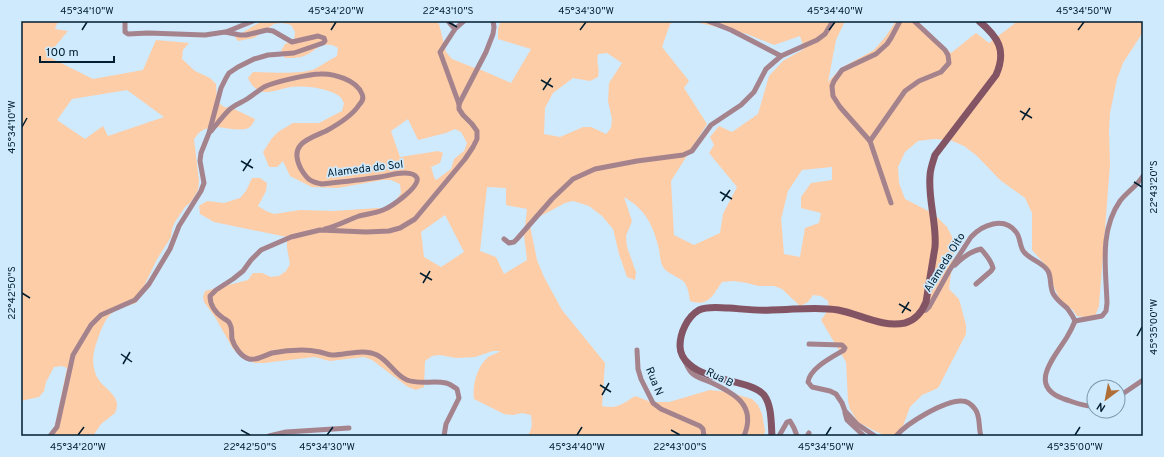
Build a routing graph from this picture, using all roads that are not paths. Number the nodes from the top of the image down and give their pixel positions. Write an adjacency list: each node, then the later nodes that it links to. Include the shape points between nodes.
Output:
1 (125, 21): 12 (street, via 125,32 128,34 205,35)
2 (252, 21): 12 (street)
3 (448, 21): 11 (street)
4 (464, 21): 11 (street)
5 (493, 21): 14 (street, via 493,34 486,52)
6 (708, 21): 13 (street)
7 (833, 21): 13 (street, via 825,34 817,40)
8 (900, 21): 16 (street, via 887,44 876,54 842,70 832,86 833,96 840,107)
9 (914, 21): 16 (street, via 945,50 949,63 941,72 909,87)
10 (979, 21): 23 (main road, via 996,39 1001,58 1000,65 996,75 935,155 931,166 930,193 936,239)
11 (455, 29): 14 (street, via 440,52)
12 (225, 32): 15 (street, via 246,35 267,30 292,42 318,36 325,41 323,44 294,53 254,59 229,73 221,88)
13 (781, 56): 20 (street, via 766,69 754,92 742,105 711,125 692,151 683,155 590,171 573,179 514,242 509,243)
14 (459, 104): 19 (street, via 459,109 476,131 477,139 415,219 389,231)
15 (209, 133): 19 (street, Alameda do Sol, via 230,110 269,85 329,74 356,85 363,100 351,115 307,138 297,150 305,176 312,182 322,184 402,172 412,173 418,179 396,203 383,210); 32 (street, via 200,161 204,183 201,191 149,284 135,300 101,315 90,325 73,354)
16 (870, 141): 18 (street)
17 (1143, 176): 24 (street, via 1120,202 1106,233 1106,311 1102,316)
18 (891, 202)
19 (320, 230): 37 (street, via 291,237 261,250 243,271 210,296 214,309 230,323 232,338 240,353 251,359 299,350 329,355 366,352 378,355 407,380 447,383 457,389 459,398 446,424)
20 (504, 239)
21 (949, 271): 22 (street, via 966,255 980,249 993,268); 23 (street, Alameda Oito, via 929,307); 24 (street, Alameda Oito, via 975,232 994,223 1009,226 1016,231 1025,254 1047,269 1053,293)
22 (976, 284)
23 (922, 311): 27 (main road, via 907,322 893,324 824,308 708,308 696,312 684,328 680,348)
24 (1075, 321): 30 (street, via 1049,364 1044,382 1048,389 1058,396)
25 (809, 344): 31 (street, via 842,345 845,348 819,366 809,377 808,382 812,387 836,394)
26 (638, 350): 38 (street, Rua N, via 638,369 653,403 700,426)
27 (684, 358): 39 (street, Rua B, via 693,374 726,389 739,399 746,410 748,421); 40 (main road, via 703,374 749,386 763,394 770,411)
28 (1143, 380): 29 (street)
29 (1126, 392)
30 (1086, 405)
31 (845, 411): 43 (street, via 847,420); 44 (street, via 857,424)
32 (57, 427): 34 (street); 35 (street)
33 (349, 428): 36 (street, via 286,432)
34 (50, 436)
35 (55, 436)
36 (270, 436)
37 (444, 436)
38 (704, 436)
39 (744, 436)
40 (772, 436)
41 (779, 436): 42 (street, via 790,421)
42 (797, 436)
43 (864, 436)
44 (875, 436)
45 (896, 436): 46 (street, via 922,416 944,405 962,401 976,409)
46 (981, 436)

